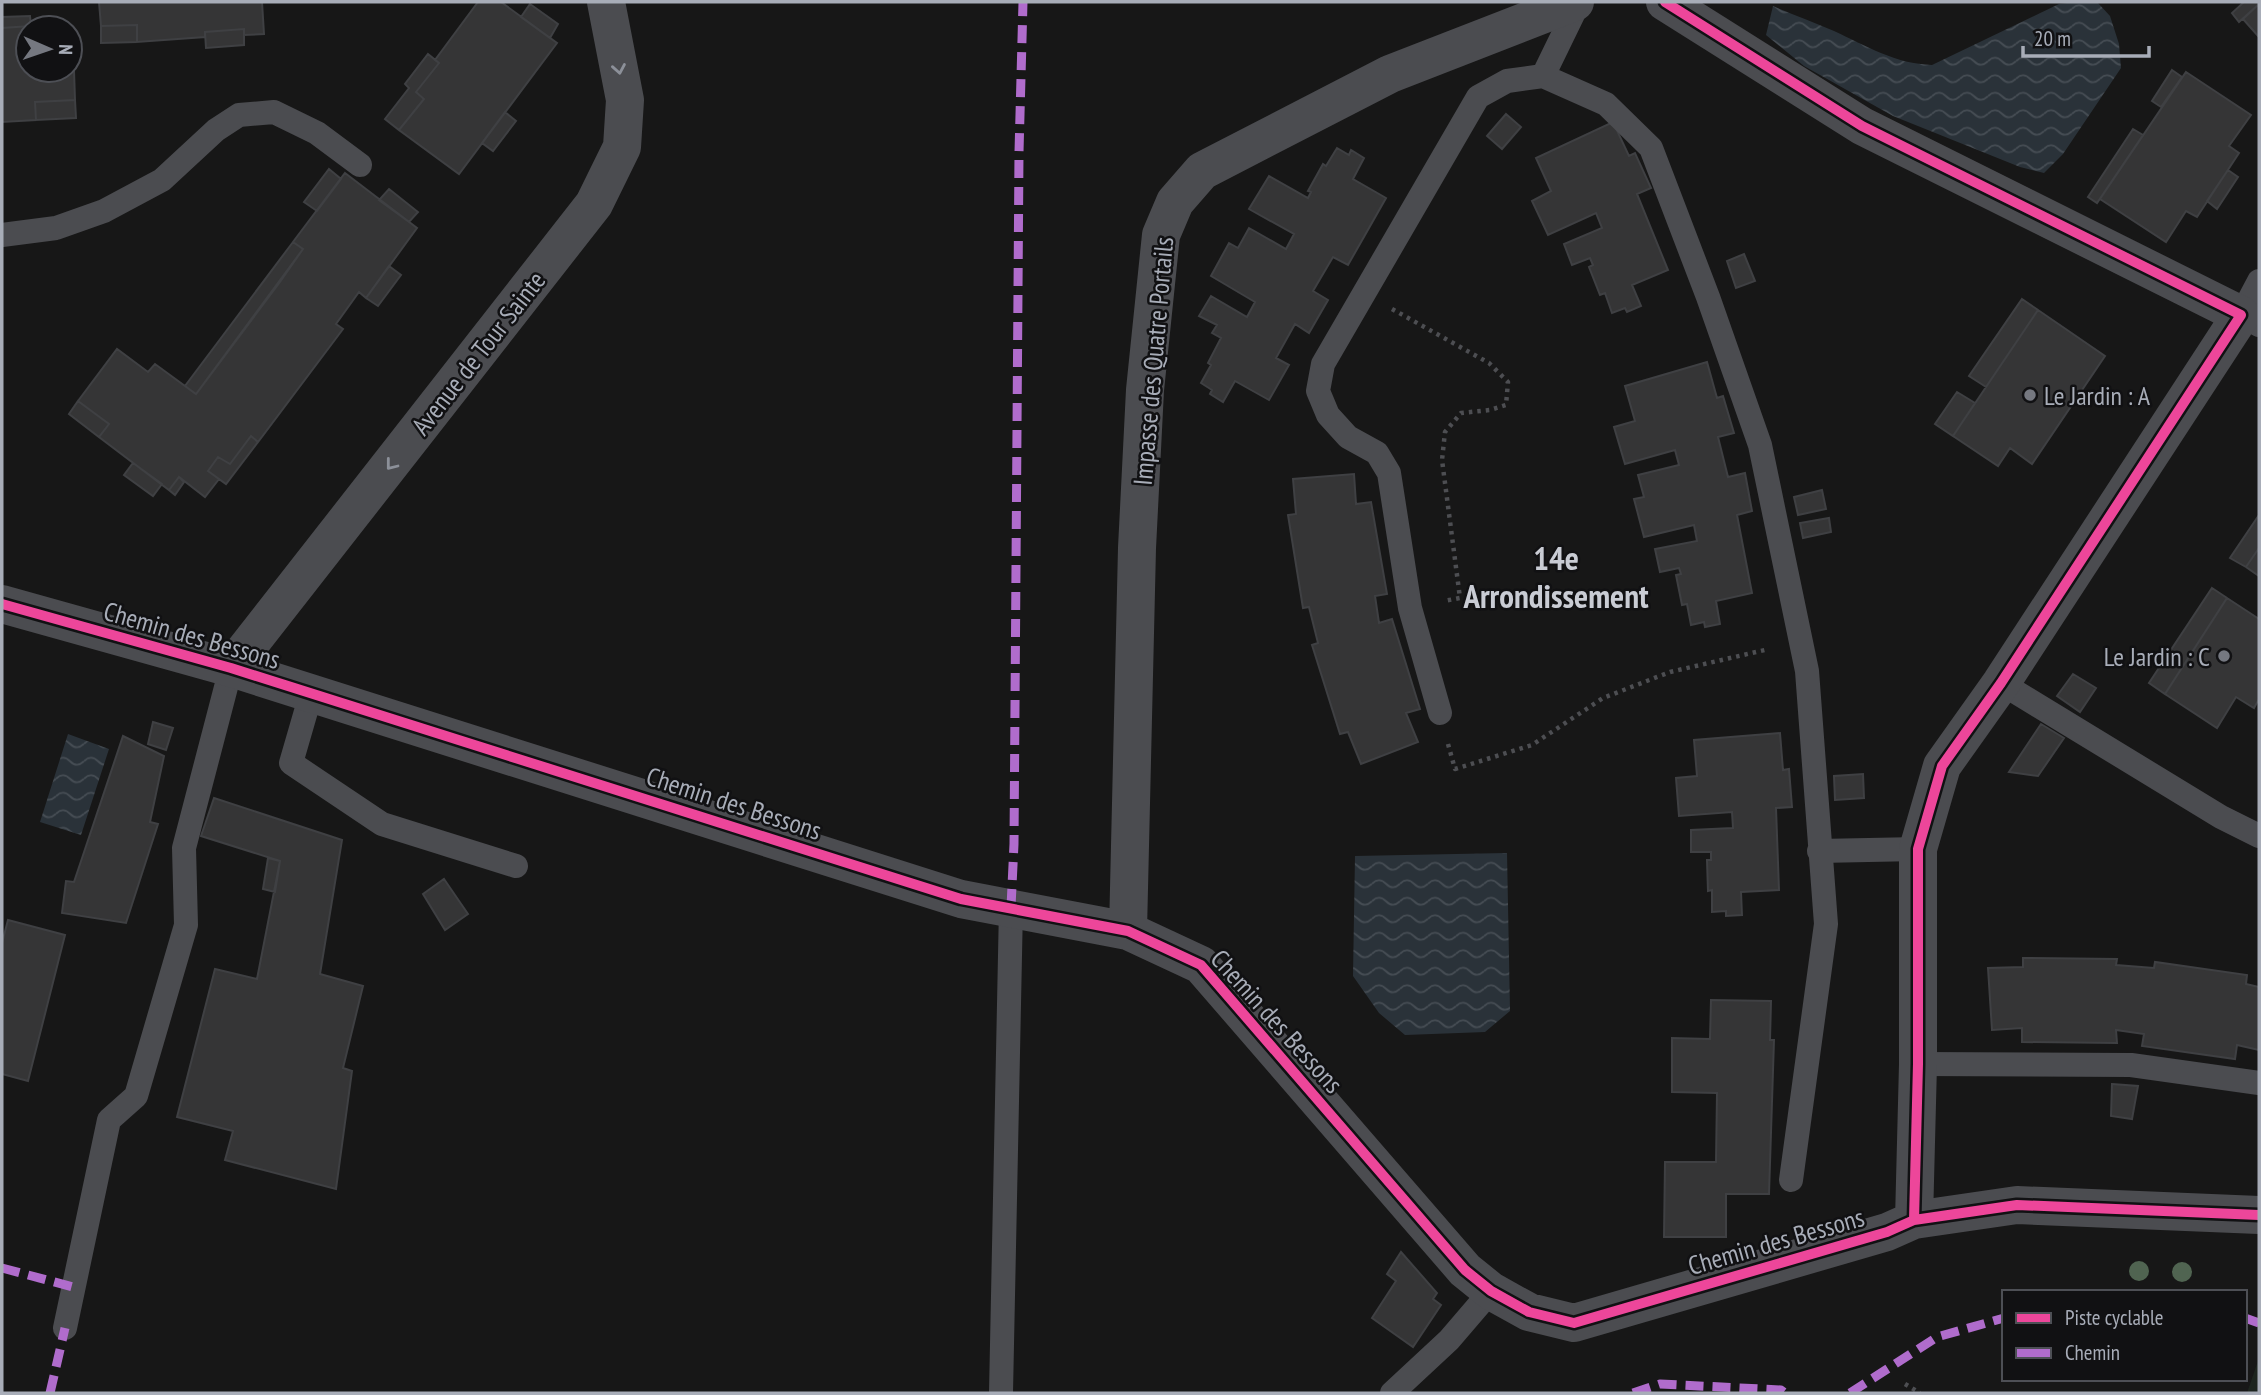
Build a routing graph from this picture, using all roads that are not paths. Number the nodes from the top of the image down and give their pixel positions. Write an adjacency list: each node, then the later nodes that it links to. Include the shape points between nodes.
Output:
1 (606, 2): 10 (street, Avenue de Tour Sainte, one-way to 10, via 625,100 622,147 594,204)
2 (1577, 2): 4 (lane); 19 (street, Impasse des Quatre Portails, via 1390,74 1202,171 1174,202 1161,235 1146,390 1137,548)
3 (1665, 2): 8 (street, via 1862,126)
4 (1543, 76): 13 (lane, via 1507,81 1478,97 1323,364 1318,391 1328,415 1348,437 1377,453 1389,473 1410,608); 16 (lane, via 1606,104 1651,148 1708,297 1760,445 1807,671)
5 (360, 165): 6 (lane, via 317,134 274,112 239,115 162,180 104,211 56,228)
6 (2, 235)
7 (2259, 281): 8 (lane)
8 (2250, 320): 11 (street)
9 (2, 604): 10 (street, Chemin des Bessons)
10 (231, 668): 12 (street, Chemin des Bessons); 26 (lane, via 184,848 186,925 136,1096 109,1120)
11 (2001, 683): 14 (lane); 15 (street, via 1942,766)
12 (311, 694): 17 (lane, via 291,763 382,824); 18 (street, Chemin des Bessons, via 961,899)
13 (1440, 713)
14 (2259, 836)
15 (1918, 849): 16 (lane); 20 (street)
16 (1819, 851): 22 (lane, via 1826,924)
17 (516, 866)
18 (1011, 907): 19 (street, Chemin des Bessons); 27 (lane)
19 (1128, 931): 25 (street, Chemin des Bessons, via 1200,965 1465,1270)
20 (1919, 1065): 21 (lane, via 2131,1065); 24 (street)
21 (2259, 1083)
22 (1791, 1181)
23 (2259, 1215): 24 (street, Chemin des Bessons, via 2018,1205)
24 (1914, 1220): 25 (street, Chemin des Bessons, via 1887,1232 1574,1323 1529,1312)
25 (1490, 1291): 28 (lane, via 1449,1340)
26 (65, 1328)
27 (1000, 1393)
28 (1392, 1393)

